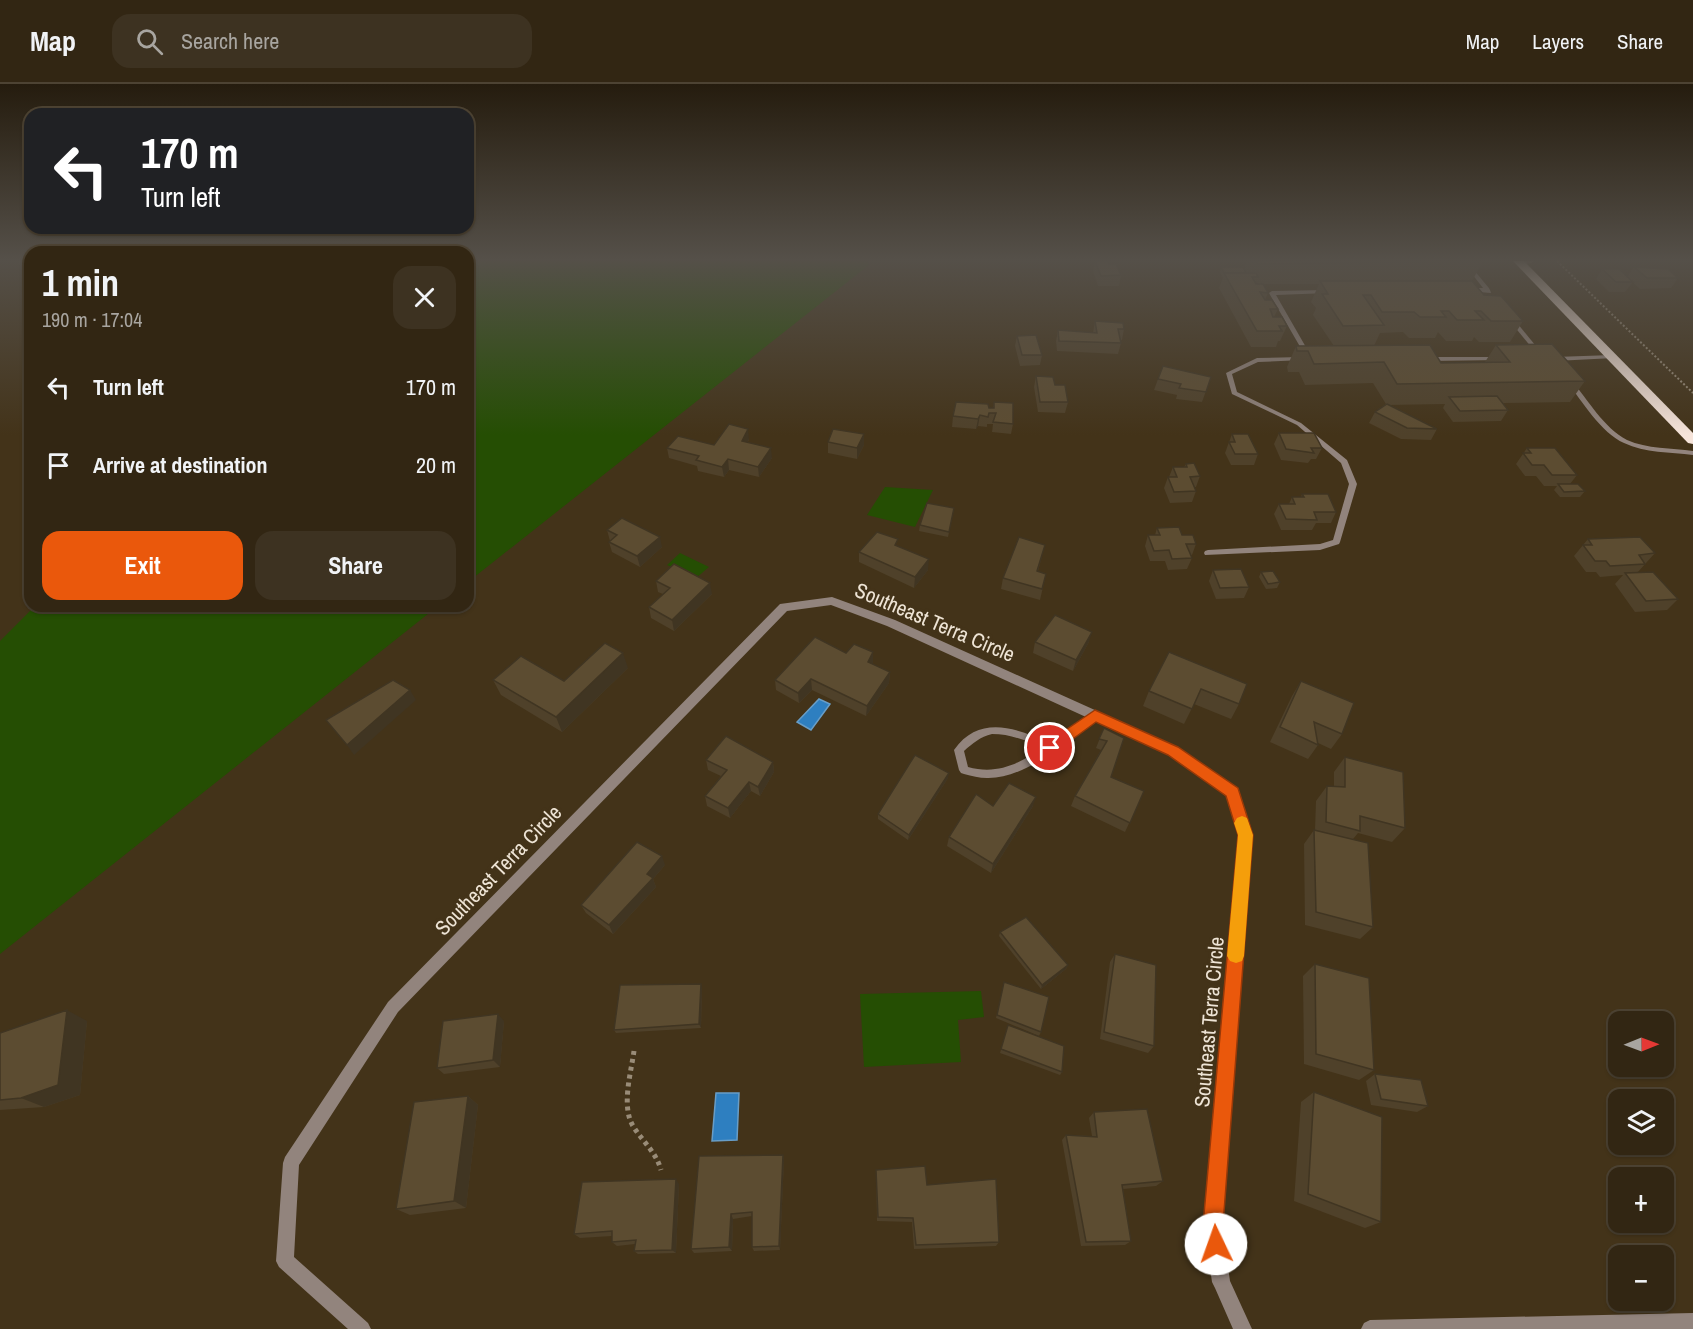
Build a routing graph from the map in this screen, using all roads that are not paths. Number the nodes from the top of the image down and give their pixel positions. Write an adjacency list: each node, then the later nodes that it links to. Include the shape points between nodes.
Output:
1 (1287, 319): 5 (lane)
2 (1512, 319): 10 (lane)
3 (1575, 319): 4 (highway)
4 (1612, 357): 10 (lane); 13 (highway)
5 (1309, 358): 6 (lane); 15 (lane, via 1257,360 1229,373 1234,393 1299,424 1344,462 1353,484 1336,542 1320,547)
6 (1321, 359)
7 (1426, 359): 8 (lane)
8 (1509, 359)
9 (1532, 359): 10 (lane)
10 (1548, 359): 11 (lane)
11 (1558, 366)
12 (1564, 374): 14 (lane, via 1622,440)
13 (1693, 440)
14 (1693, 453)
15 (1208, 553)
16 (1095, 716): 17 (lane); 19 (street, Southeast Terra Circle, via 891,623 832,601 784,608 393,1007 291,1163 285,1261); 20 (street, Southeast Terra Circle, via 1173,751 1233,792 1246,835 1213,1225 1221,1282)
17 (1050, 748): 17 (lane, via 1018,768 1000,775 980,776 964,770 959,750 970,738 985,731 1005,730)
18 (1693, 1322): 21 (street)
19 (362, 1329)
20 (1243, 1329)
21 (1370, 1329)

